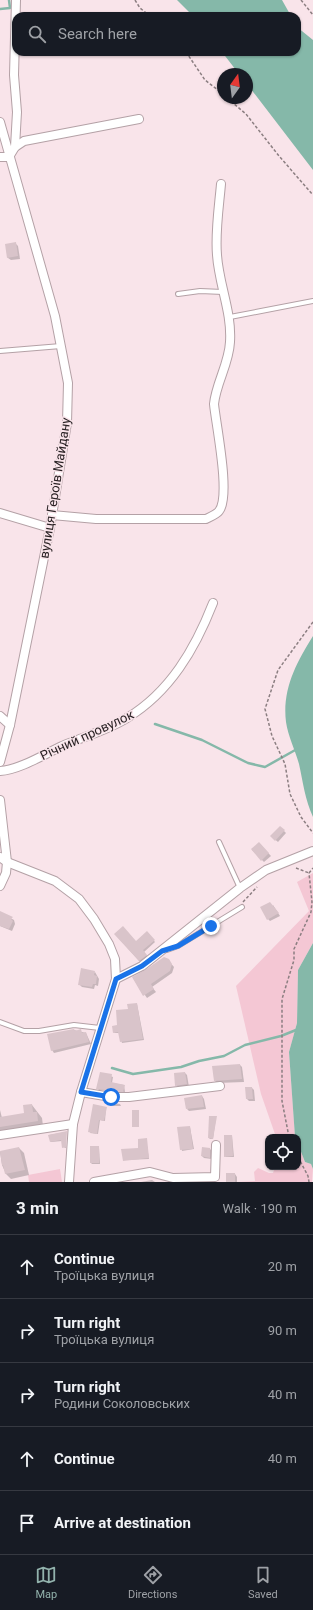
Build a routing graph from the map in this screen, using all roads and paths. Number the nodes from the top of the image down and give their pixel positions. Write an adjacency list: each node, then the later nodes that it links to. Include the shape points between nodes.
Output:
1 (16, 0): 4 (street)
2 (135, 0): 5 (path)
3 (301, 0): 6 (path)
4 (16, 12)
5 (145, 12)
6 (313, 15)
7 (15, 56): 13 (street, via 17,112)
8 (189, 56): 9 (path, via 205,80)
9 (217, 89)
10 (234, 104): 17 (path, via 246,114)
11 (139, 119): 13 (street, via 24,141)
12 (0, 122): 14 (street, вулиця Героїв Майдану)
13 (15, 147): 14 (street)
14 (9, 156): 15 (street); 22 (street, вулиця Героїв Майдану, via 55,316)
15 (0, 157)
16 (221, 184): 18 (street, via 217,254)
17 (313, 195)
18 (223, 292): 19 (lane, via 200,291); 21 (street)
19 (178, 294)
20 (313, 301): 21 (lane)
21 (230, 317): 25 (street, via 229,355 214,396 225,486 224,501 219,512 206,519 96,519)
22 (61, 346): 23 (lane); 25 (street, вулиця Героїв Майдану, via 68,383 67,423)
23 (0, 351)
24 (0, 513): 26 (street)
25 (52, 515): 26 (street, вулиця Героїв Майдану)
26 (50, 528): 30 (street, вулиця Героїв Майдану)
27 (213, 603): 32 (street, Річний провулок, via 204,626 182,666 143,707 126,719 34,760)
28 (313, 622): 34 (path, via 278,670 265,709 272,736 285,764 290,794)
29 (0, 716): 30 (street)
30 (10, 724): 31 (street, вулиця Героїв Майдану)
31 (0, 762)
32 (0, 771)
33 (0, 800): 37 (street)
34 (313, 833)
35 (219, 842): 43 (lane)
36 (313, 851): 43 (street, via 266,870)
37 (3, 859): 41 (street, via 6,873); 46 (street, via 55,881 79,899 109,944 114,958)
38 (297, 868): 40 (path)
39 (313, 868): 40 (path)
40 (309, 872): 52 (path, via 311,912 294,949 294,960 282,999 282,1101)
41 (0, 886)
42 (258, 887): 44 (path, via 243,902)
43 (240, 888): 45 (street)
44 (242, 907): 45 (lane, via 178,946)
45 (162, 951): 46 (street, via 142,966)
46 (116, 979): 48 (street)
47 (0, 1022): 48 (lane, via 24,1031 74,1025)
48 (100, 1028): 50 (street)
49 (220, 1086): 50 (street, via 129,1097)
50 (81, 1092): 51 (street)
51 (73, 1124): 53 (street); 56 (street)
52 (288, 1134)
53 (0, 1135)
54 (216, 1145): 57 (street, via 215,1178 173,1178 150,1172)
55 (301, 1163): 58 (path)
56 (69, 1182)
57 (94, 1182)
58 (309, 1182)

